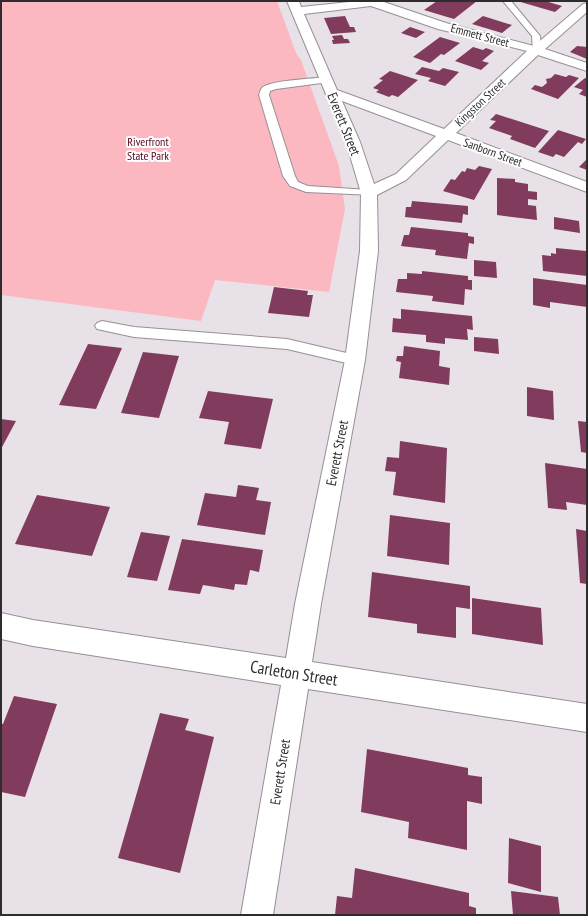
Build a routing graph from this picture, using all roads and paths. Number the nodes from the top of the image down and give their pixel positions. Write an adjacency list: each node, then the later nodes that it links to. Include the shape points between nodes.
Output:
1 (507, 1): 5 (lane, via 536,36)
2 (374, 2): 3 (street); 5 (street, Emmett Street, via 442,26)
3 (295, 6): 7 (street, Everett Street)
4 (587, 6): 5 (street, Kingston Street)
5 (536, 50): 6 (street, Emmett Street); 8 (street, Kingston Street)
6 (587, 67)
7 (329, 86): 8 (street, Sanborn Street); 10 (street, Everett Street, via 353,142); 10 (lane, via 274,86 266,89 264,95 289,176 294,184 306,189)
8 (445, 134): 9 (street, Sanborn Street); 10 (street, Kingston Street, via 401,177)
9 (587, 187)
10 (369, 192): 12 (street, Everett Street, via 369,251)
11 (102, 326): 12 (lane, via 134,332 287,344)
12 (355, 360): 14 (street, Everett Street)
13 (1, 626): 14 (street, Carleton Street)
14 (296, 673): 15 (street, Carleton Street); 16 (street, Everett Street)
15 (587, 718)
16 (257, 915)

